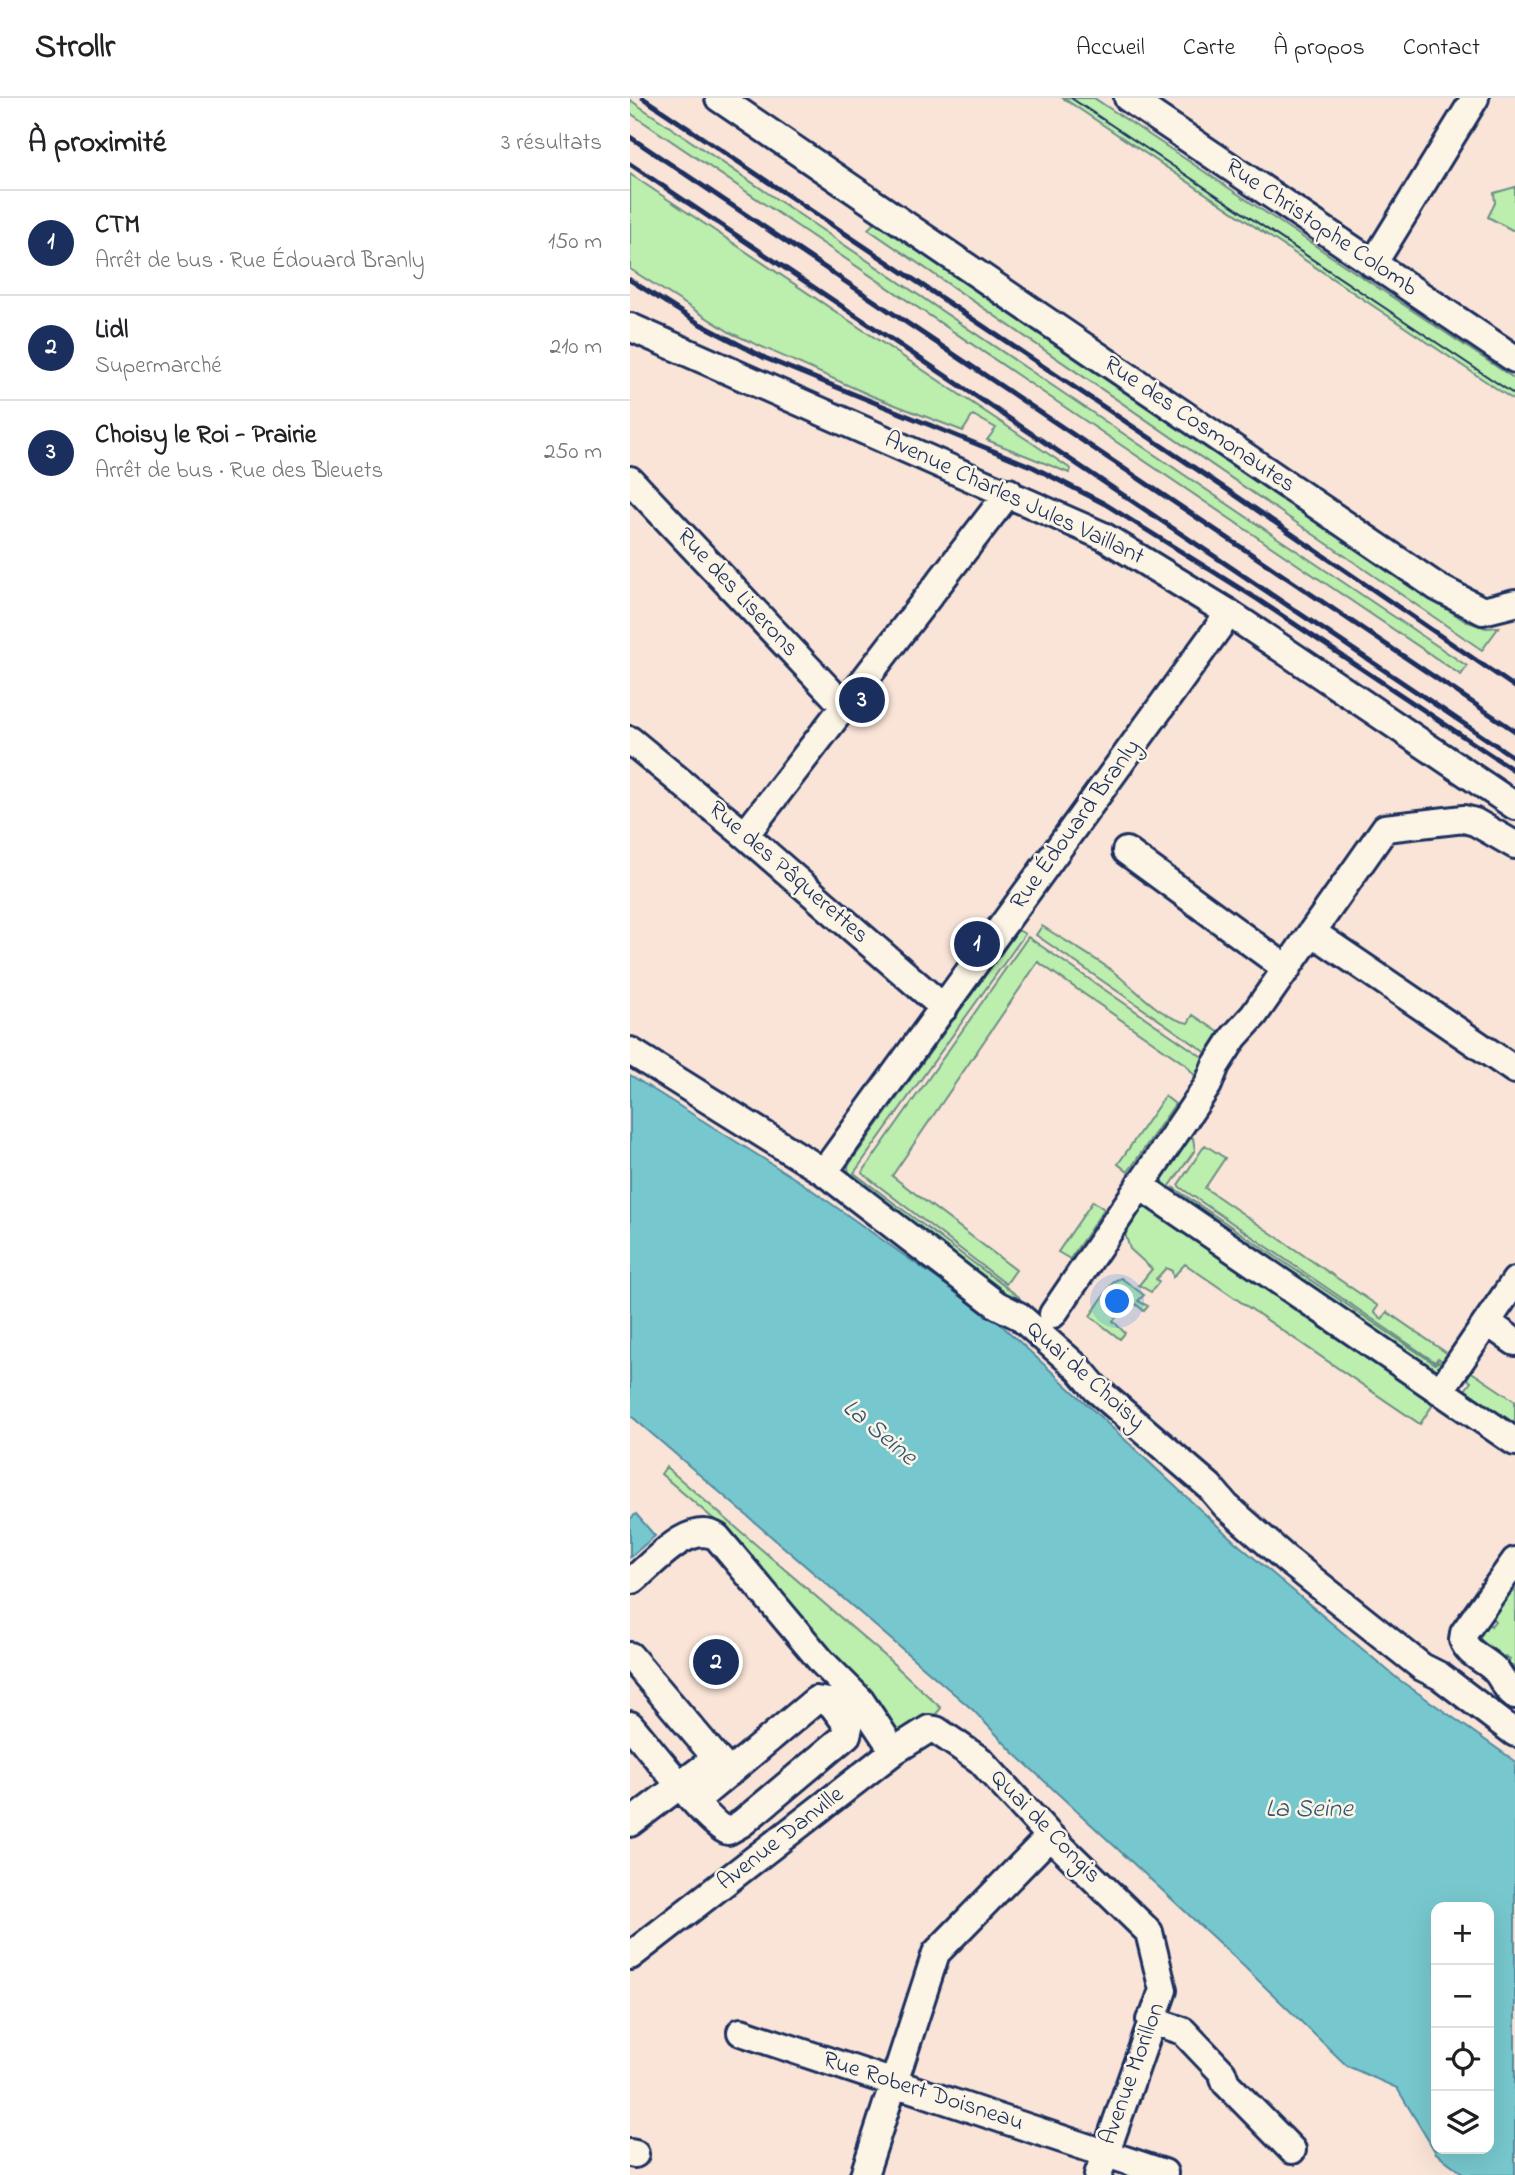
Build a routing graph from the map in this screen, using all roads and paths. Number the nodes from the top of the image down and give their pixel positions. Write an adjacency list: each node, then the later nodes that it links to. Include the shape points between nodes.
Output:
1 (719, 98): 9 (street, Rue des Cosmonautes, via 1437,587 1483,611)
2 (1128, 98): 4 (street, Rue Christophe Colomb)
3 (1475, 98): 4 (street)
4 (1373, 264): 6 (street, Rue Christophe Colomb)
5 (630, 327): 8 (street, Avenue Charles Jules Vaillant)
6 (1515, 359)
7 (630, 480): 11 (street, Rue des Liserons)
8 (1009, 492): 10 (street, Avenue Charles Jules Vaillant, via 1103,536); 11 (street)
9 (1515, 603)
10 (1229, 613): 13 (street, Avenue Charles Jules Vaillant); 19 (street, Rue Édouard Branly)
11 (844, 706): 14 (street)
12 (630, 740): 14 (street, Rue des Pâquerettes)
13 (1515, 806)
14 (745, 835): 19 (street, Rue des Pâquerettes)
15 (1515, 845): 17 (street, via 1464,820 1385,828)
16 (1126, 851): 18 (street)
17 (1312, 932): 18 (street); 21 (street)
18 (1287, 969): 23 (street, via 1234,1037 1208,1085)
19 (944, 1008): 22 (street, Rue Édouard Branly)
20 (630, 1051): 22 (street, Quai de Choisy)
21 (1515, 1070)
22 (824, 1172): 36 (street, Quai de Choisy, via 997,1305 1019,1316 1285,1558)
23 (1139, 1185): 25 (street); 28 (street)
24 (1515, 1281): 26 (street)
25 (1053, 1314)
26 (1487, 1322): 27 (street); 28 (street)
27 (1515, 1342)
28 (1440, 1391): 29 (street)
29 (1515, 1442)
30 (1515, 1562): 33 (street, via 1463,1640)
31 (633, 1580): 37 (street, via 691,1534 705,1531 717,1537 822,1662 860,1700)
32 (630, 1656): 38 (street)
33 (1515, 1695)
34 (630, 1725): 39 (street)
35 (936, 1730): 37 (street, Avenue Danville, via 924,1731); 41 (street, Quai de Congis, via 980,1760)
36 (1515, 1733)
37 (894, 1751): 43 (street, Avenue Danville)
38 (722, 1765): 39 (street); 39 (street, via 816,1700 830,1702 849,1727 847,1735 733,1830 720,1828)
39 (688, 1793): 40 (street)
40 (630, 1824)
41 (1050, 1836): 42 (street, Quai de Congis); 46 (street, via 936,1953)
42 (1149, 1931): 44 (street, Avenue Morillon, via 1163,1990)
43 (630, 1956)
44 (1150, 2020): 47 (street, via 1183,2031); 48 (street, Avenue Morillon)
45 (741, 2032): 46 (street, Rue Robert Doisneau)
46 (894, 2083): 48 (street, Rue Robert Doisneau); 50 (street)
47 (1292, 2150)
48 (1102, 2164): 49 (street, Rue Robert Doisneau)
49 (1164, 2173)
50 (864, 2175)

